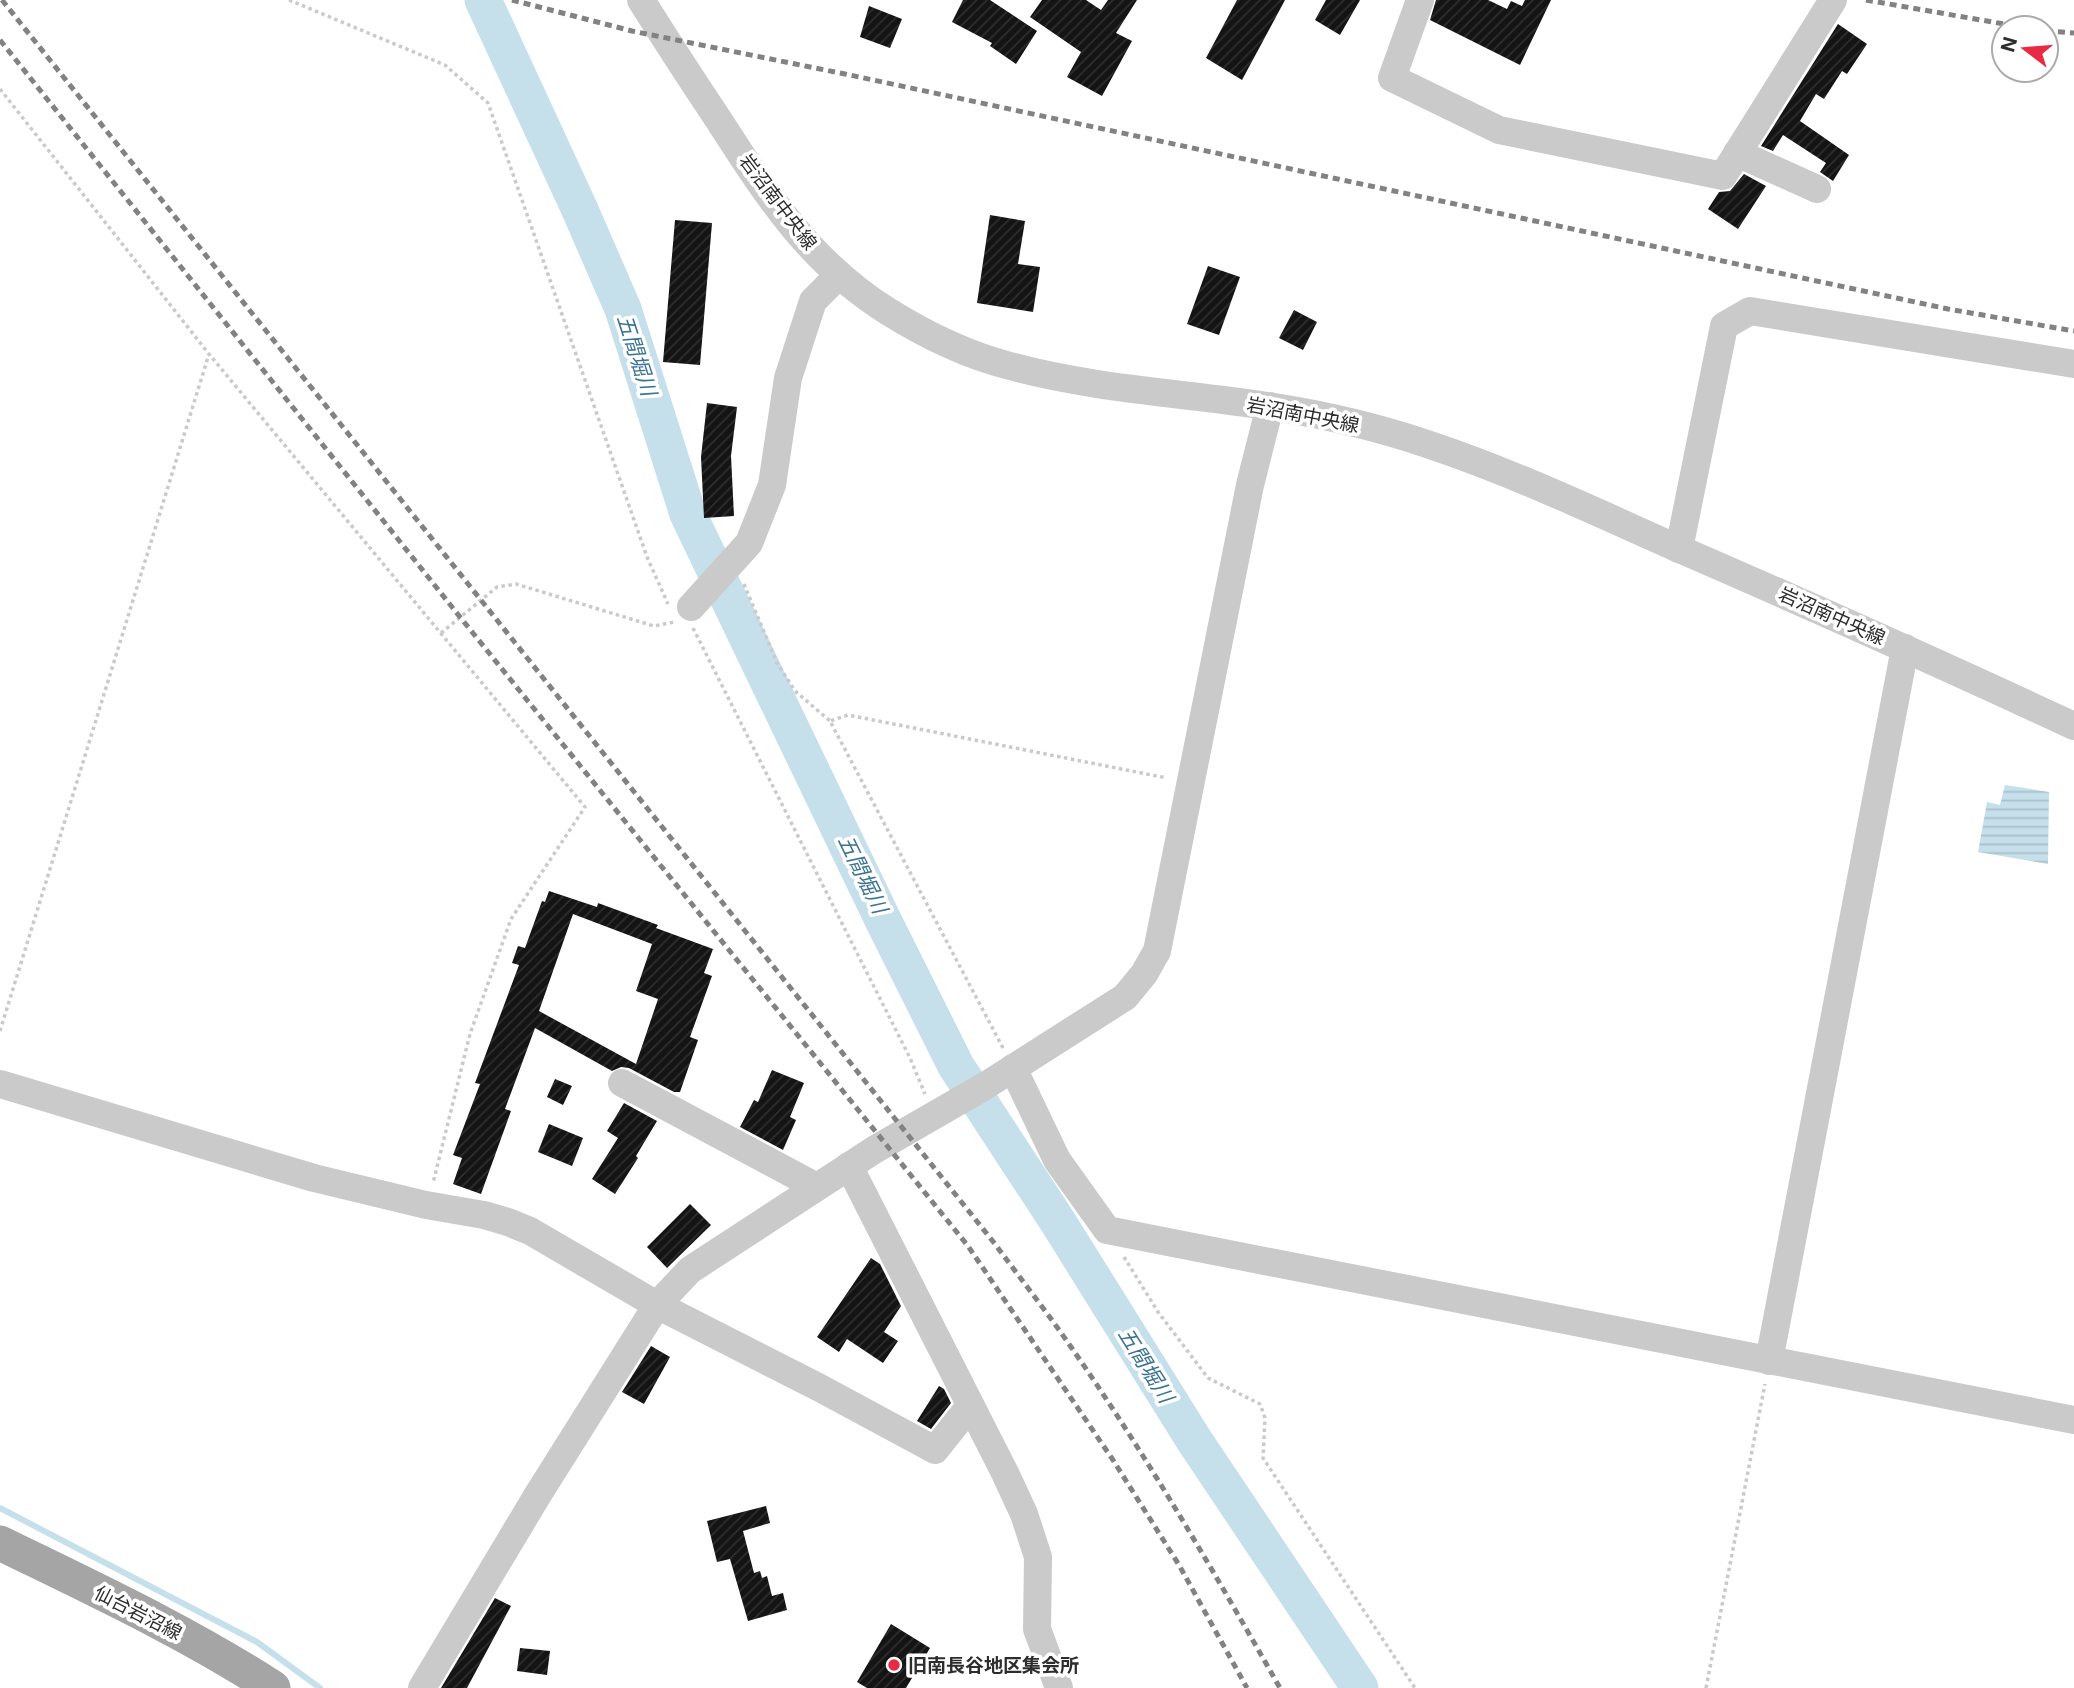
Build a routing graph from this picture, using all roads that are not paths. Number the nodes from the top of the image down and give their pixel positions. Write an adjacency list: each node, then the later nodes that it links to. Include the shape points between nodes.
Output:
1 (641, 0): 6 (street, 岩沼南中央線, via 769,198 805,243)
2 (1420, 0): 4 (street, via 1392,78 1499,130 1723,176)
3 (1833, 0): 4 (street)
4 (1737, 153): 5 (street)
5 (1817, 189)
6 (839, 275): 8 (street, 岩沼南中央線, via 927,334 1011,366); 10 (street, via 813,301 788,378 772,485 750,543)
7 (2074, 364): 9 (street, via 1751,311 1724,326)
8 (1270, 406): 9 (street, 岩沼南中央線, via 1428,444); 13 (street, via 1250,485 1157,951 1125,997)
9 (1679, 549): 11 (street, 岩沼南中央線)
10 (691, 607)
11 (1905, 648): 12 (street, 岩沼南中央線); 19 (street)
12 (2074, 726)
13 (1013, 1068): 16 (street); 19 (street, via 1057,1160 1107,1230)
14 (622, 1083): 17 (street)
15 (0, 1084): 18 (street, via 314,1178 484,1215 530,1231)
16 (849, 1166): 17 (street); 20 (street)
17 (817, 1187): 18 (street, via 690,1270)
18 (657, 1305): 20 (street, via 935,1450); 24 (street)
19 (1769, 1362): 21 (street)
20 (970, 1406): 25 (street, via 1019,1504 1038,1557 1037,1629)
21 (2074, 1420)
22 (0, 1543): 23 (main road, 仙台岩沼線, via 234,1662)
23 (273, 1688)
24 (422, 1688)
25 (1059, 1688)

